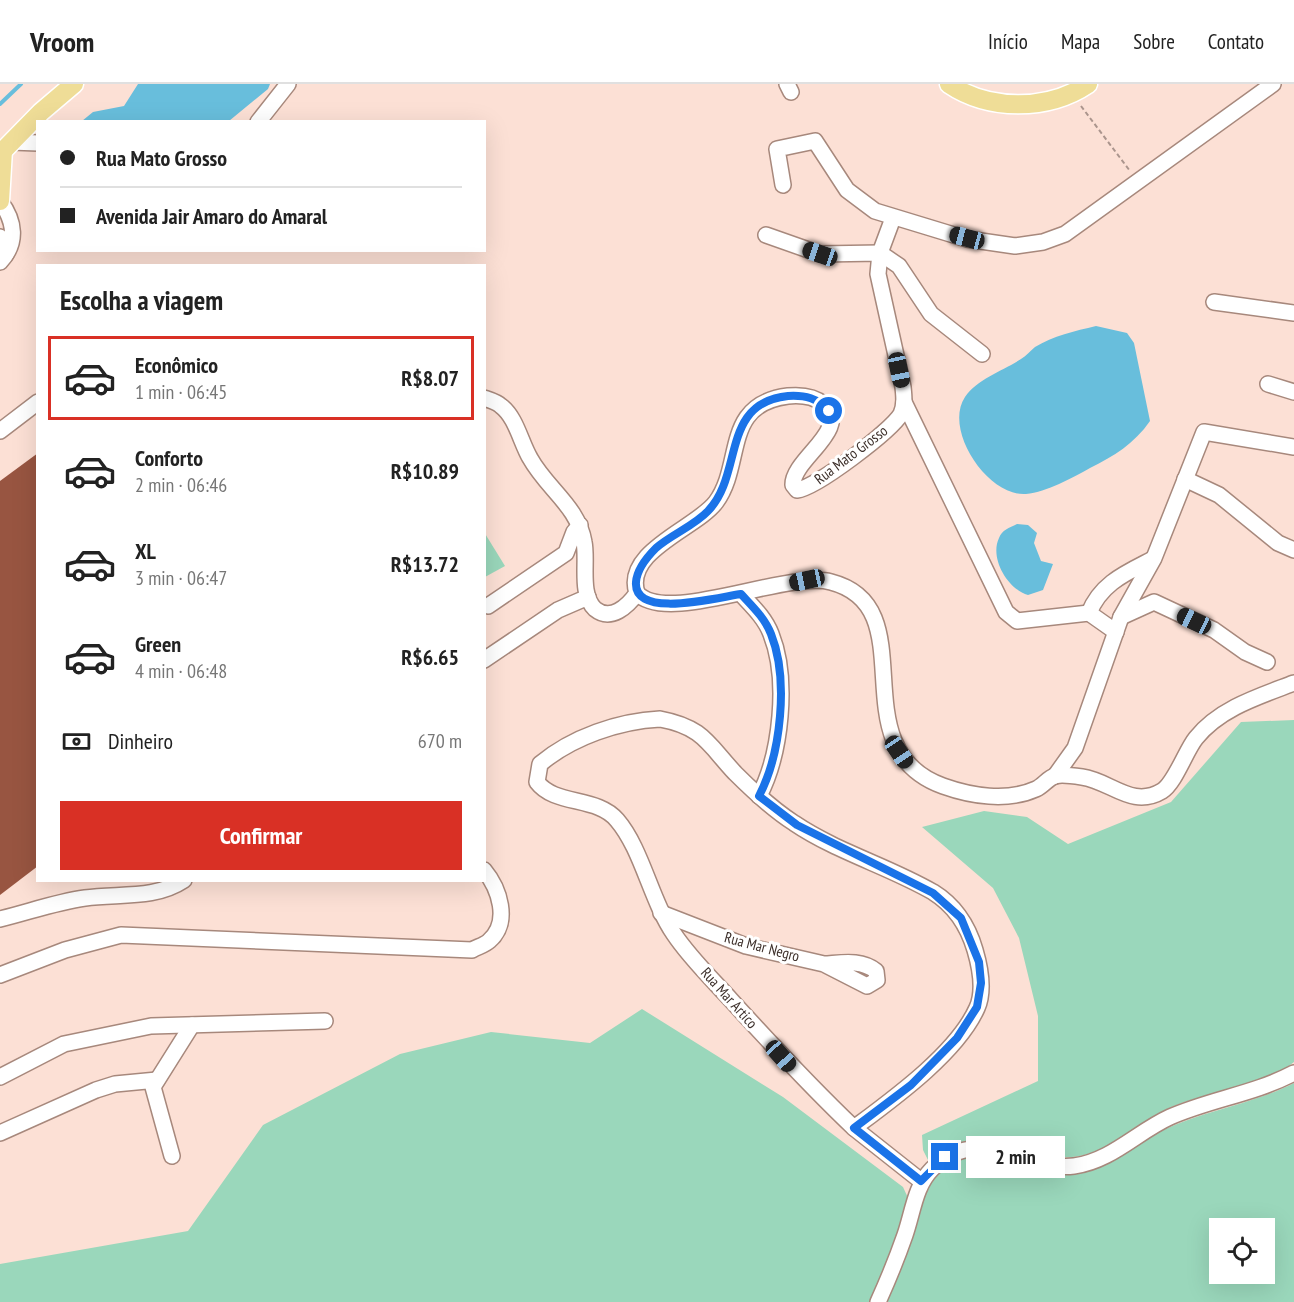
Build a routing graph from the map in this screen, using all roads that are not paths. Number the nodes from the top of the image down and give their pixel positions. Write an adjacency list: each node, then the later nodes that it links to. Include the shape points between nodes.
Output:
1 (74, 84): 8 (main road)
2 (288, 84): 6 (street)
3 (949, 84): 5 (main road, via 986,101 1018,105 1046,102)
4 (1273, 84): 11 (street, via 1065,234 1034,243 994,244)
5 (1080, 89)
6 (260, 120)
7 (36, 143): 8 (street)
8 (5, 148): 10 (main road)
9 (783, 185): 11 (street, via 777,149 815,141 847,190 860,202)
10 (0, 201): 15 (street, via 13,234 10,250)
11 (893, 218): 14 (street)
12 (766, 235): 14 (street, via 820,254)
13 (0, 237): 15 (street)
14 (880, 253): 18 (street, via 899,266 931,314); 22 (street, via 878,274)
15 (3, 258)
16 (1214, 302): 17 (street)
17 (1294, 313)
18 (982, 354)
19 (1268, 384): 20 (street)
20 (1294, 392)
21 (486, 399): 27 (street, via 502,406 541,477 574,512)
22 (904, 402): 30 (street, Rua Mato Grosso, via 894,423 873,441 812,485 797,490 794,476 826,435 831,423 829,411 822,402 810,397 780,397 761,405 747,416 739,430 725,488 716,502 707,513 654,549 636,577); 34 (street, via 1006,612 1017,621)
23 (36, 404): 24 (street)
24 (0, 431)
25 (1294, 447): 26 (street, via 1204,432)
26 (1185, 479): 28 (street, via 1219,495 1278,543); 29 (street)
27 (580, 525): 32 (street); 33 (street, via 573,532 566,553)
28 (1294, 550)
29 (1154, 558): 34 (street, via 1115,579 1095,597); 35 (street)
30 (637, 594): 31 (street, via 654,603); 32 (street, via 624,609 605,614)
31 (741, 594): 39 (street, via 807,580 831,582 869,604 879,635 892,742 906,763 932,782 963,793 1000,797 1036,789); 40 (street, via 771,634 777,662 777,749 770,776)
32 (588, 597): 36 (street, via 558,610)
33 (488, 606)
34 (1089, 613): 35 (street)
35 (1119, 625): 37 (street, via 1154,602 1214,630); 39 (street, via 1075,748)
36 (486, 659)
37 (1267, 662)
38 (1294, 683): 39 (street, via 1248,700 1196,737 1165,790 1138,799 1083,777)
39 (1055, 776)
40 (759, 796): 43 (street, Rua Mar Artico, via 699,733 682,723 660,719 635,720 612,727 540,764 537,782 541,787 594,804 618,821); 52 (street, via 797,825 933,893 961,918 979,962 977,1007 957,1038 911,1085)
41 (486, 872): 45 (street, via 495,883 501,902 499,921 490,940 472,950 121,935 65,950)
42 (179, 882): 44 (street, via 148,894 87,897)
43 (661, 913): 46 (street, Rua Mar Negro, via 746,946 825,964); 52 (street, Rua Mar Artico, via 710,977 797,1073)
44 (0, 919)
45 (0, 975)
46 (862, 984)
47 (325, 1021): 48 (street)
48 (192, 1025): 50 (street, via 151,1026 64,1044); 51 (street)
49 (1294, 1073): 55 (street, via 1248,1093 1172,1116 1099,1160 1073,1166 1046,1164 997,1149 975,1148 945,1157)
50 (0, 1077)
51 (157, 1080): 53 (street, via 96,1089); 54 (street, via 153,1087)
52 (854, 1128): 55 (street, Rua Mar Artico)
53 (0, 1133)
54 (172, 1156)
55 (921, 1181): 56 (street, via 893,1269)
56 (878, 1302)

